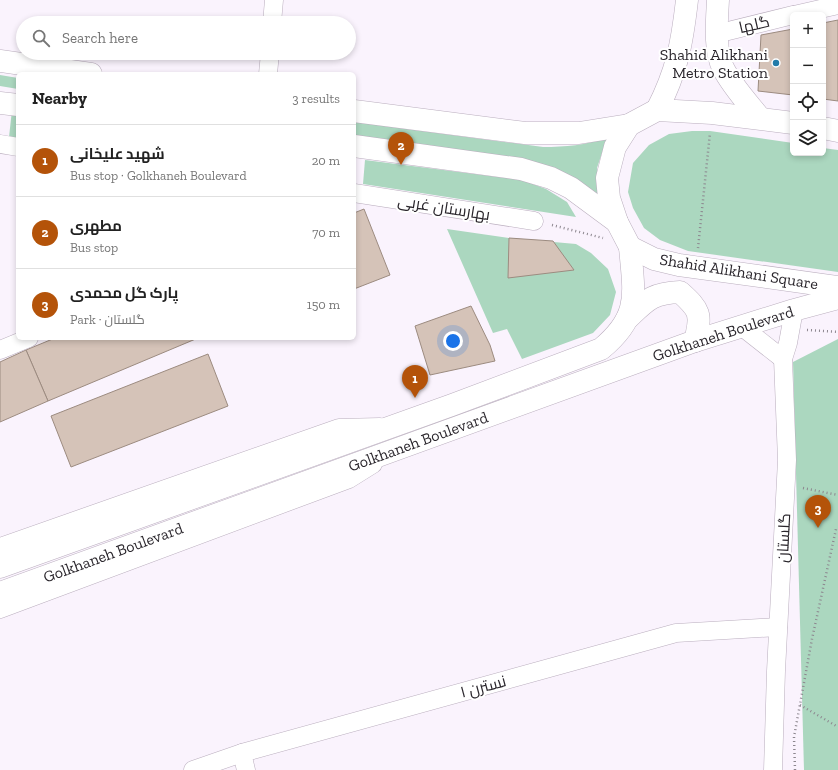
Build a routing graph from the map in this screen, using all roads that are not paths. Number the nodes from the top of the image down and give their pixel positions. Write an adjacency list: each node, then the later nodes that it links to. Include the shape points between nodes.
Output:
1 (274, 0): 6 (street)
2 (688, 0): 15 (main road, via 683,42 676,69)
3 (718, 0): 8 (main road)
4 (838, 4): 5 (street, گلها)
5 (806, 12)
6 (273, 16)
7 (790, 16): 8 (street, گلها)
8 (716, 34): 17 (main road, via 722,67 738,92)
9 (269, 60): 12 (street)
10 (0, 61): 11 (main road)
11 (77, 72)
12 (268, 72)
13 (0, 103): 14 (main road)
14 (16, 105)
15 (657, 110): 17 (main road); 19 (main road)
16 (356, 111): 19 (main road, via 525,133 579,133)
17 (760, 118): 18 (main road)
18 (790, 123)
19 (629, 125): 27 (main road, via 614,147 607,178 609,198)
20 (826, 128): 21 (main road)
21 (838, 130)
22 (0, 144): 24 (street)
23 (356, 146): 27 (main road, via 521,169 551,178 571,188)
24 (16, 147)
25 (356, 192): 26 (street, بهارستان غربی)
26 (534, 221)
27 (617, 222): 28 (main road)
28 (630, 247): 29 (main road, Shahid Alikhani Square, via 654,259); 32 (main road, Golkhaneh Boulevard, via 634,294)
29 (838, 287)
30 (838, 298): 31 (main road, Golkhaneh Boulevard)
31 (792, 319): 33 (main road, Golkhaneh Boulevard); 37 (street, گلستان)
32 (627, 320): 35 (main road, via 644,303 661,293 680,292 695,306 700,322); 38 (main road, Golkhaneh Boulevard, via 615,337 600,349)
33 (741, 326): 35 (main road, Golkhaneh Boulevard); 37 (street)
34 (24, 340): 36 (street)
35 (695, 340): 39 (main road, Golkhaneh Boulevard)
36 (0, 350)
37 (783, 359): 44 (street, گلستان, via 787,460)
38 (387, 427): 40 (street, via 339,428); 41 (main road, Golkhaneh Boulevard)
39 (397, 449): 42 (main road, Golkhaneh Boulevard); 43 (street, via 349,479)
40 (0, 547)
41 (0, 567)
42 (0, 593)
43 (0, 609)
44 (778, 627): 45 (street, نسترن ۱, via 676,633); 47 (street, گلستان)
45 (244, 762): 46 (street, نسترن ۱)
46 (193, 770)
47 (773, 770)

